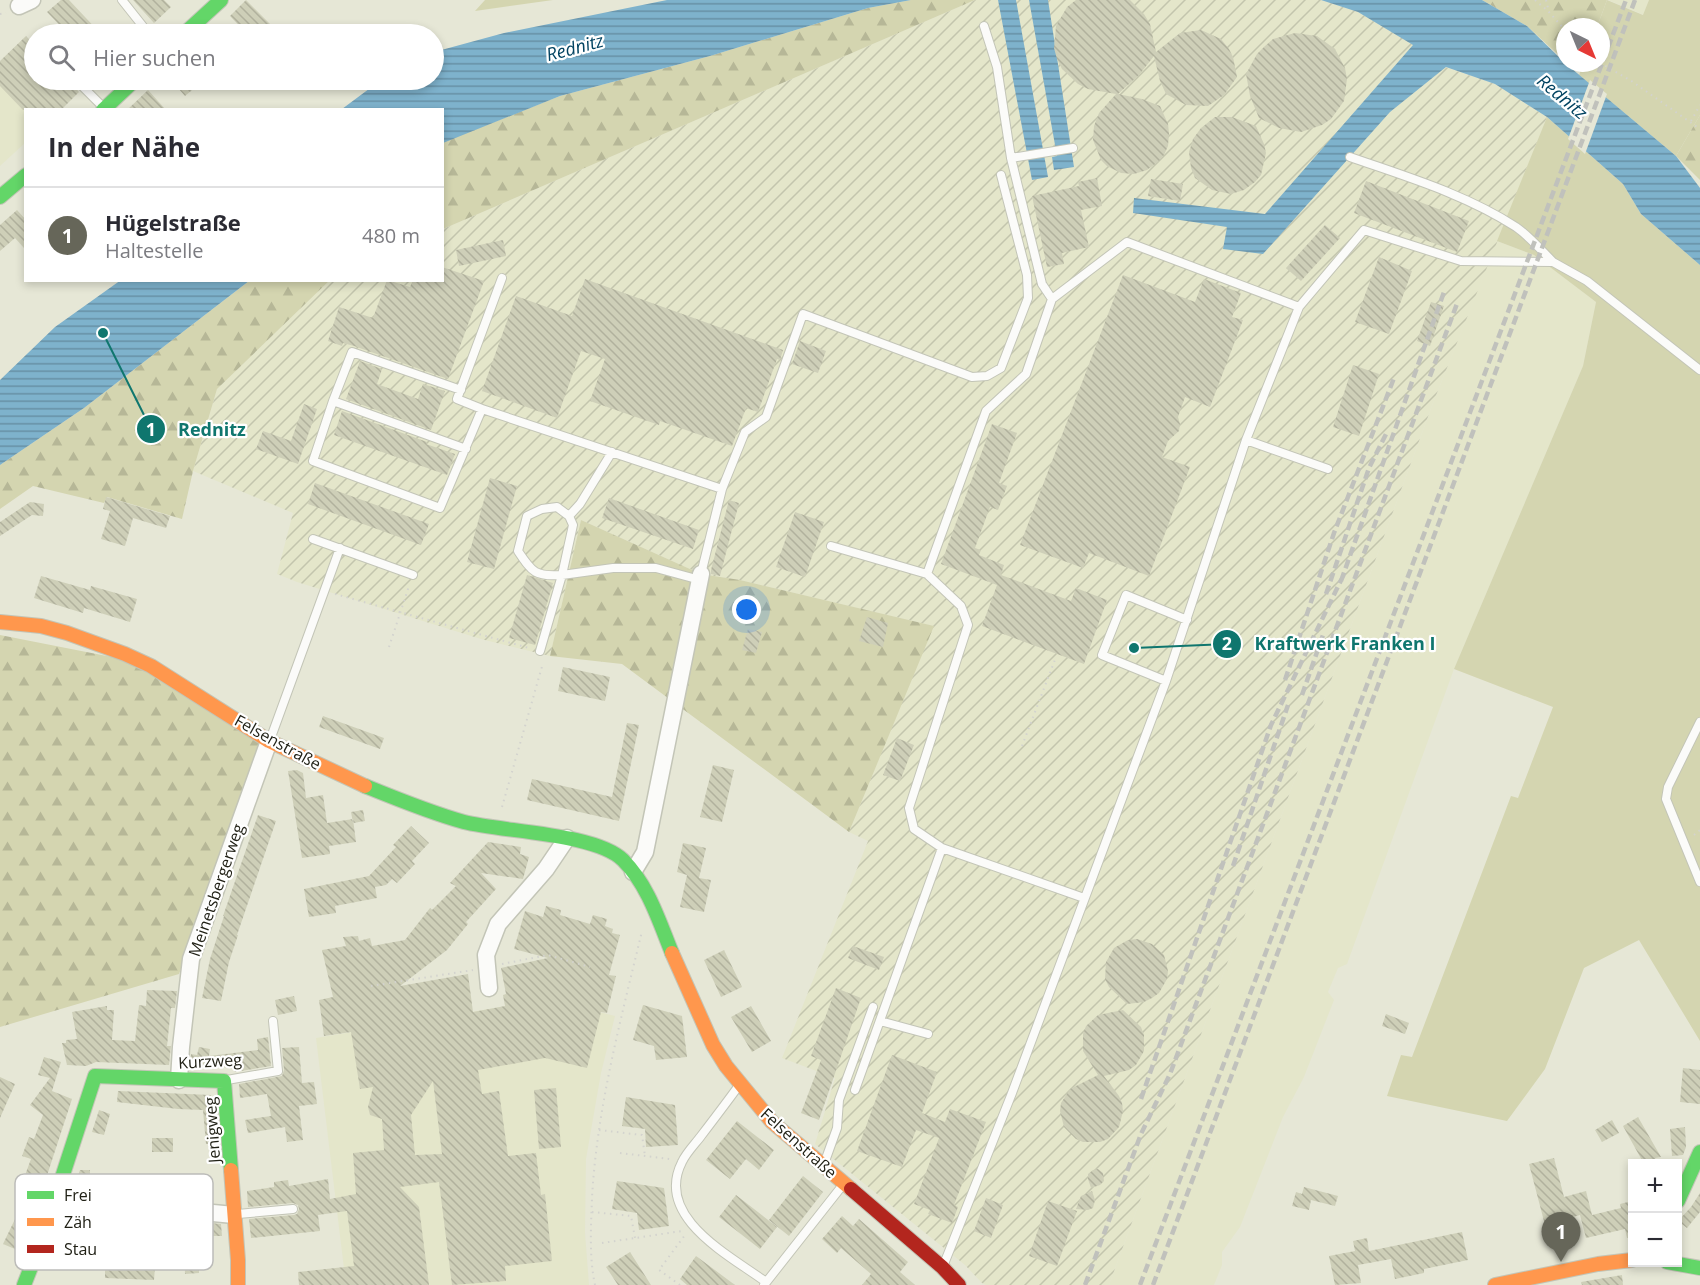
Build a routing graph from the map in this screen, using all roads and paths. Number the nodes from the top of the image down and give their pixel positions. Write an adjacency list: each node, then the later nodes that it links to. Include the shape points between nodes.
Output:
1 (122, 0): 7 (lane)
2 (221, 0): 8 (street)
3 (1535, 0): 5 (path)
4 (1546, 0): 5 (path)
5 (1549, 12): 6 (path)
6 (1556, 20)
7 (141, 24)
8 (195, 24)
9 (984, 26): 19 (lane, via 997,67)
10 (1610, 69): 16 (path)
11 (86, 90): 14 (lane)
12 (124, 90): 15 (street)
13 (1700, 105): 16 (path)
14 (103, 108)
15 (105, 108)
16 (1691, 121): 17 (path)
17 (1700, 129)
18 (1073, 148): 19 (lane)
19 (1011, 158): 26 (lane, via 1042,284)
20 (1350, 158): 24 (lane, via 1443,189 1495,215 1518,228)
21 (1001, 175): 36 (lane, via 1027,275 1028,298 1001,368 987,376 972,377 803,314 766,417 745,432)
22 (24, 177): 23 (street)
23 (0, 196)
24 (1553, 262): 27 (lane, via 1461,261 1365,230); 28 (lane, via 1587,281)
25 (502, 278): 29 (lane)
26 (1052, 299): 27 (lane, via 1127,242); 41 (lane, via 1026,374 986,411)
27 (1299, 307): 32 (lane)
28 (1700, 370)
29 (460, 390): 30 (lane, via 352,352); 31 (lane, via 457,399)
30 (333, 402): 33 (lane); 33 (lane, via 313,461 441,508)
31 (482, 409): 33 (lane); 34 (lane)
32 (1246, 440): 35 (lane); 47 (lane)
33 (466, 448)
34 (612, 452): 36 (lane); 37 (lane)
35 (1328, 469)
36 (722, 489): 44 (lane)
37 (569, 516): 43 (lane, via 573,525); 43 (lane, via 557,507 527,516 518,551 531,571 545,576)
38 (313, 539): 40 (lane)
39 (831, 546): 41 (lane)
40 (340, 548): 42 (lane); 45 (lane)
41 (927, 574): 58 (lane, via 961,606 968,625 909,808 914,829)
42 (413, 575): 46 (path)
43 (562, 575): 44 (lane, via 613,568 656,568); 50 (lane)
44 (701, 577): 59 (street, via 645,852)
45 (324, 591): 46 (path); 54 (lane)
46 (400, 612): 49 (path); 50 (path)
47 (1188, 620): 52 (lane); 52 (lane, via 1126,595 1102,655)
48 (0, 622): 54 (street, Felsenstraße, via 67,633 125,654 151,666)
49 (389, 646)
50 (540, 651): 56 (path, via 544,659)
51 (1056, 657): 55 (path)
52 (1166, 681): 61 (lane)
53 (1700, 722): 60 (lane, via 1668,787 1666,799)
54 (269, 741): 56 (street, Felsenstraße, via 400,800 465,822); 68 (street, Meinetsbergerweg, via 191,959)
55 (1022, 746)
56 (497, 827): 57 (street, Felsenstraße)
57 (567, 838): 59 (street, Felsenstraße, via 607,851 622,859); 63 (street, via 546,869 498,924 486,956)
58 (942, 848): 61 (lane); 66 (lane)
59 (633, 872): 62 (street, Felsenstraße)
60 (1700, 882)
61 (1084, 898): 89 (lane, via 1008,1105)
62 (653, 910): 70 (street, Felsenstraße, via 713,1045); 72 (path, via 645,922)
63 (489, 988)
64 (873, 1007): 77 (lane, via 839,1100 837,1128)
65 (273, 1021): 69 (lane, Kurzweg, via 278,1071)
66 (880, 1021): 67 (lane); 71 (lane)
67 (928, 1034)
68 (179, 1080): 69 (street, Kurzweg); 78 (street, Kurzweg, via 95,1076)
69 (224, 1081): 84 (street, Jenigweg)
70 (740, 1084): 76 (lane); 77 (street, Felsenstraße, via 772,1122)
71 (855, 1090)
72 (598, 1130): 74 (path, via 642,1135); 82 (path)
73 (620, 1153): 74 (path)
74 (645, 1156): 76 (path)
75 (1699, 1158): 80 (street)
76 (682, 1161): 92 (lane, via 676,1179 680,1209 699,1232)
77 (824, 1166): 79 (street, Felsenstraße)
78 (62, 1174)
79 (844, 1183): 89 (street, Felsenstraße); 92 (lane)
80 (1682, 1191)
81 (293, 1209): 84 (lane)
82 (592, 1212): 85 (path, via 631,1216); 95 (path)
83 (213, 1213): 84 (street)
84 (234, 1215): 94 (street, Jenigweg)
85 (635, 1238): 86 (path); 96 (path, via 688,1230 659,1270)
86 (602, 1243)
87 (1628, 1260): 98 (street)
88 (1682, 1265): 90 (street)
89 (942, 1267): 97 (street, Felsenstraße)
90 (1700, 1268)
91 (30, 1270): 93 (street)
92 (765, 1283)
93 (24, 1285)
94 (238, 1285)
95 (595, 1285)
96 (680, 1285)
97 (959, 1285)
98 (1495, 1285)

